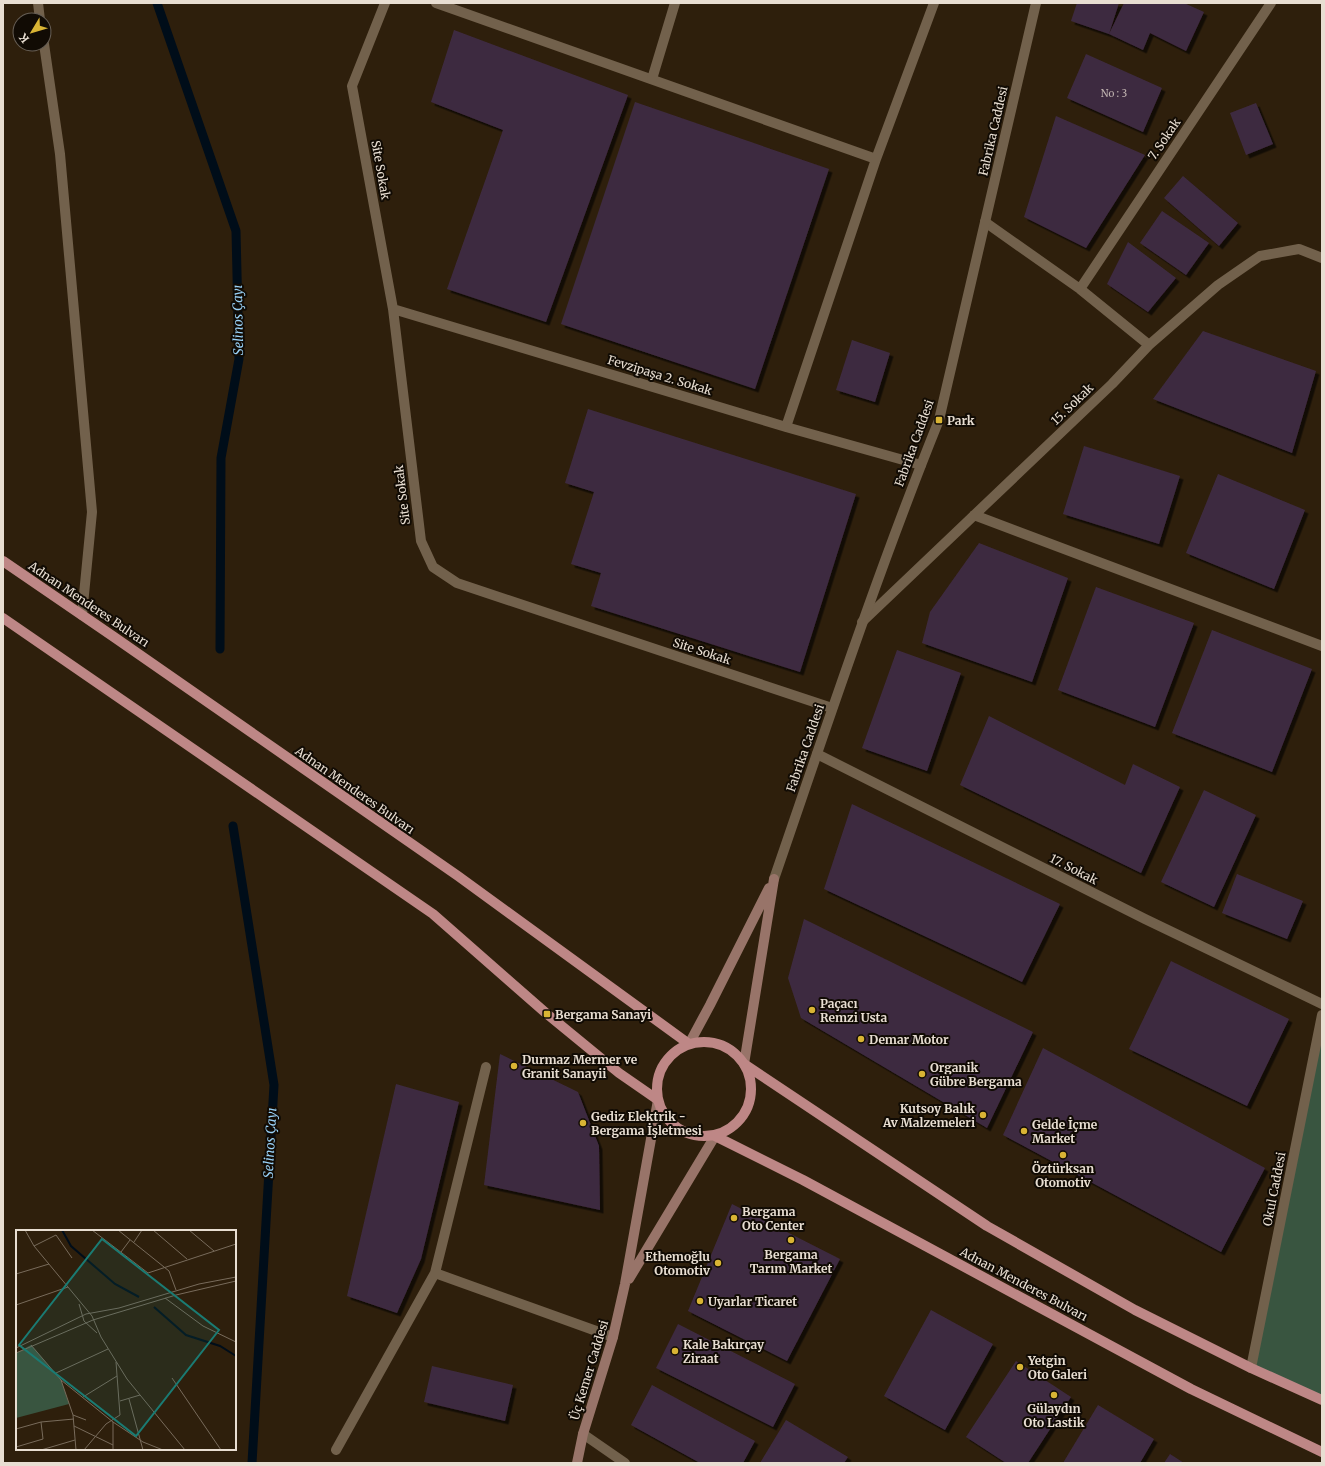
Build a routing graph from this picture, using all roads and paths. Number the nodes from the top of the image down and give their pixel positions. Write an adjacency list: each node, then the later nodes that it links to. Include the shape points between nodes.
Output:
1 (385, 3): 13 (street, Site Sokak, via 352,86)
2 (436, 3): 8 (street)
3 (675, 3): 8 (street)
4 (934, 3): 9 (street)
5 (1036, 3): 10 (street, Fabrika Caddesi)
6 (1270, 3): 12 (street, 7. Sokak)
7 (45, 52): 19 (street, via 60,154 92,512)
8 (652, 79): 9 (street)
9 (876, 159): 15 (street)
10 (985, 222): 12 (street); 16 (street, Fabrika Caddesi, via 939,420)
11 (1322, 258): 14 (street, 15. Sokak, via 1299,249 1260,256 1218,285)
12 (1080, 289): 14 (street)
13 (393, 309): 15 (street, Fevzipaşa 2. Sokak); 23 (street, Site Sokak, via 421,541 433,567 457,583)
14 (1149, 345): 17 (street, 15. Sokak, via 1112,384)
15 (786, 427): 16 (street, Fevzipaşa 2. Sokak)
16 (921, 464): 21 (street, Fabrika Caddesi)
17 (974, 515): 21 (street, 15. Sokak); 22 (street)
18 (3, 561): 19 (main road, Adnan Menderes Bulvarı)
19 (82, 615): 28 (main road, Adnan Menderes Bulvarı, via 458,876)
20 (3, 618): 31 (main road, via 433,914 547,1014 619,1073)
21 (861, 623): 23 (street, Fabrika Caddesi)
22 (1322, 646)
23 (832, 708): 24 (street, Fabrika Caddesi)
24 (816, 754): 25 (street, Fabrika Caddesi); 26 (street, 17. Sokak, via 1145,919)
25 (774, 879): 28 (main road); 29 (main road)
26 (1322, 1004)
27 (1322, 1015): 36 (street, Okul Caddesi)
28 (689, 1044): 29 (main road, via 720,1044 734,1052); 31 (main road, via 666,1060 657,1086)
29 (744, 1064): 32 (main road, via 750,1078 752,1093 748,1108 740,1120); 36 (main road, via 987,1226 1135,1310)
30 (486, 1067): 33 (street)
31 (658, 1100): 32 (main road, via 663,1113 681,1131 693,1136); 34 (main road, Üç Kemer Caddesi)
32 (715, 1136): 34 (main road); 40 (main road, Adnan Menderes Bulvarı, via 803,1180 1190,1389)
33 (435, 1273): 35 (street); 39 (street)
34 (625, 1284): 35 (main road, Üç Kemer Caddesi)
35 (613, 1337): 38 (main road, Üç Kemer Caddesi)
36 (1251, 1368): 37 (main road)
37 (1322, 1400)
38 (582, 1434): 41 (main road, Üç Kemer Caddesi); 42 (street)
39 (336, 1450)
40 (1322, 1452)
41 (576, 1463)
42 (625, 1463)

